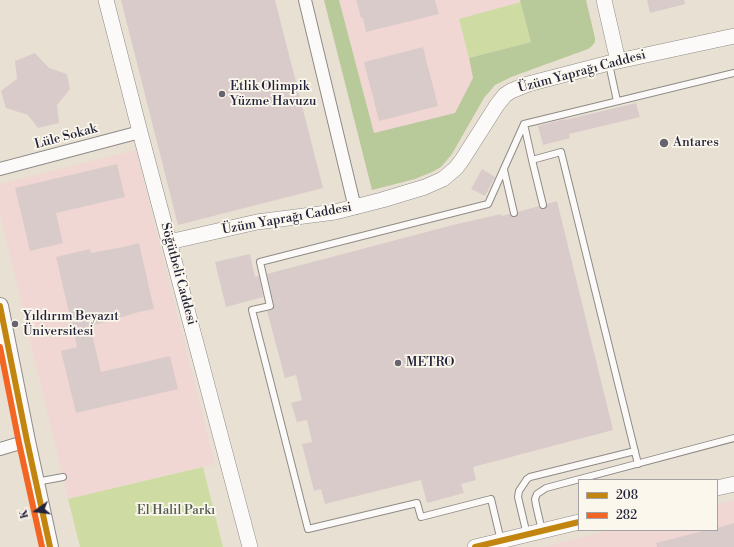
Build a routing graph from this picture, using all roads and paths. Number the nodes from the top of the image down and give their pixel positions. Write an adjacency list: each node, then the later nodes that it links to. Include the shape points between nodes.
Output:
1 (106, 0): 9 (street, Söğütbeli Caddesi)
2 (305, 0): 14 (street)
3 (604, 0): 5 (street)
4 (734, 36): 5 (street, Üzüm Yaprağı Caddesi)
5 (614, 62): 7 (lane); 14 (street, Üzüm Yaprağı Caddesi, via 528,84 511,91 496,105 462,160 449,175 425,187)
6 (734, 73): 7 (lane)
7 (617, 101): 8 (lane)
8 (524, 124): 10 (lane); 12 (lane)
9 (140, 132): 11 (street, Lüle Sokak); 16 (street, Söğütbeli Caddesi)
10 (532, 160): 13 (lane); 21 (lane, via 561,152)
11 (0, 169)
12 (504, 170): 15 (lane); 32 (lane, via 488,204 260,262 270,306 252,310 308,529 417,503 421,517 491,499)
13 (543, 205)
14 (355, 208): 16 (street, Üzüm Yaprağı Caddesi, via 257,222)
15 (514, 213)
16 (169, 242): 34 (street, Söğütbeli Caddesi)
17 (0, 306): 19 (main road)
18 (734, 438): 22 (lane)
19 (27, 441): 20 (street); 26 (main road)
20 (0, 449)
21 (635, 451): 22 (lane); 31 (lane, via 527,479 519,490 518,497)
22 (638, 464): 24 (lane)
23 (63, 477): 26 (lane)
24 (580, 479)
25 (578, 480): 30 (lane, via 546,488 537,494 535,499)
26 (36, 482): 33 (main road)
27 (734, 484): 28 (street)
28 (718, 488)
29 (578, 522): 30 (street)
30 (542, 531): 31 (street)
31 (527, 535): 32 (street)
32 (501, 541): 35 (street)
33 (50, 547)
34 (250, 547)
35 (475, 547)

